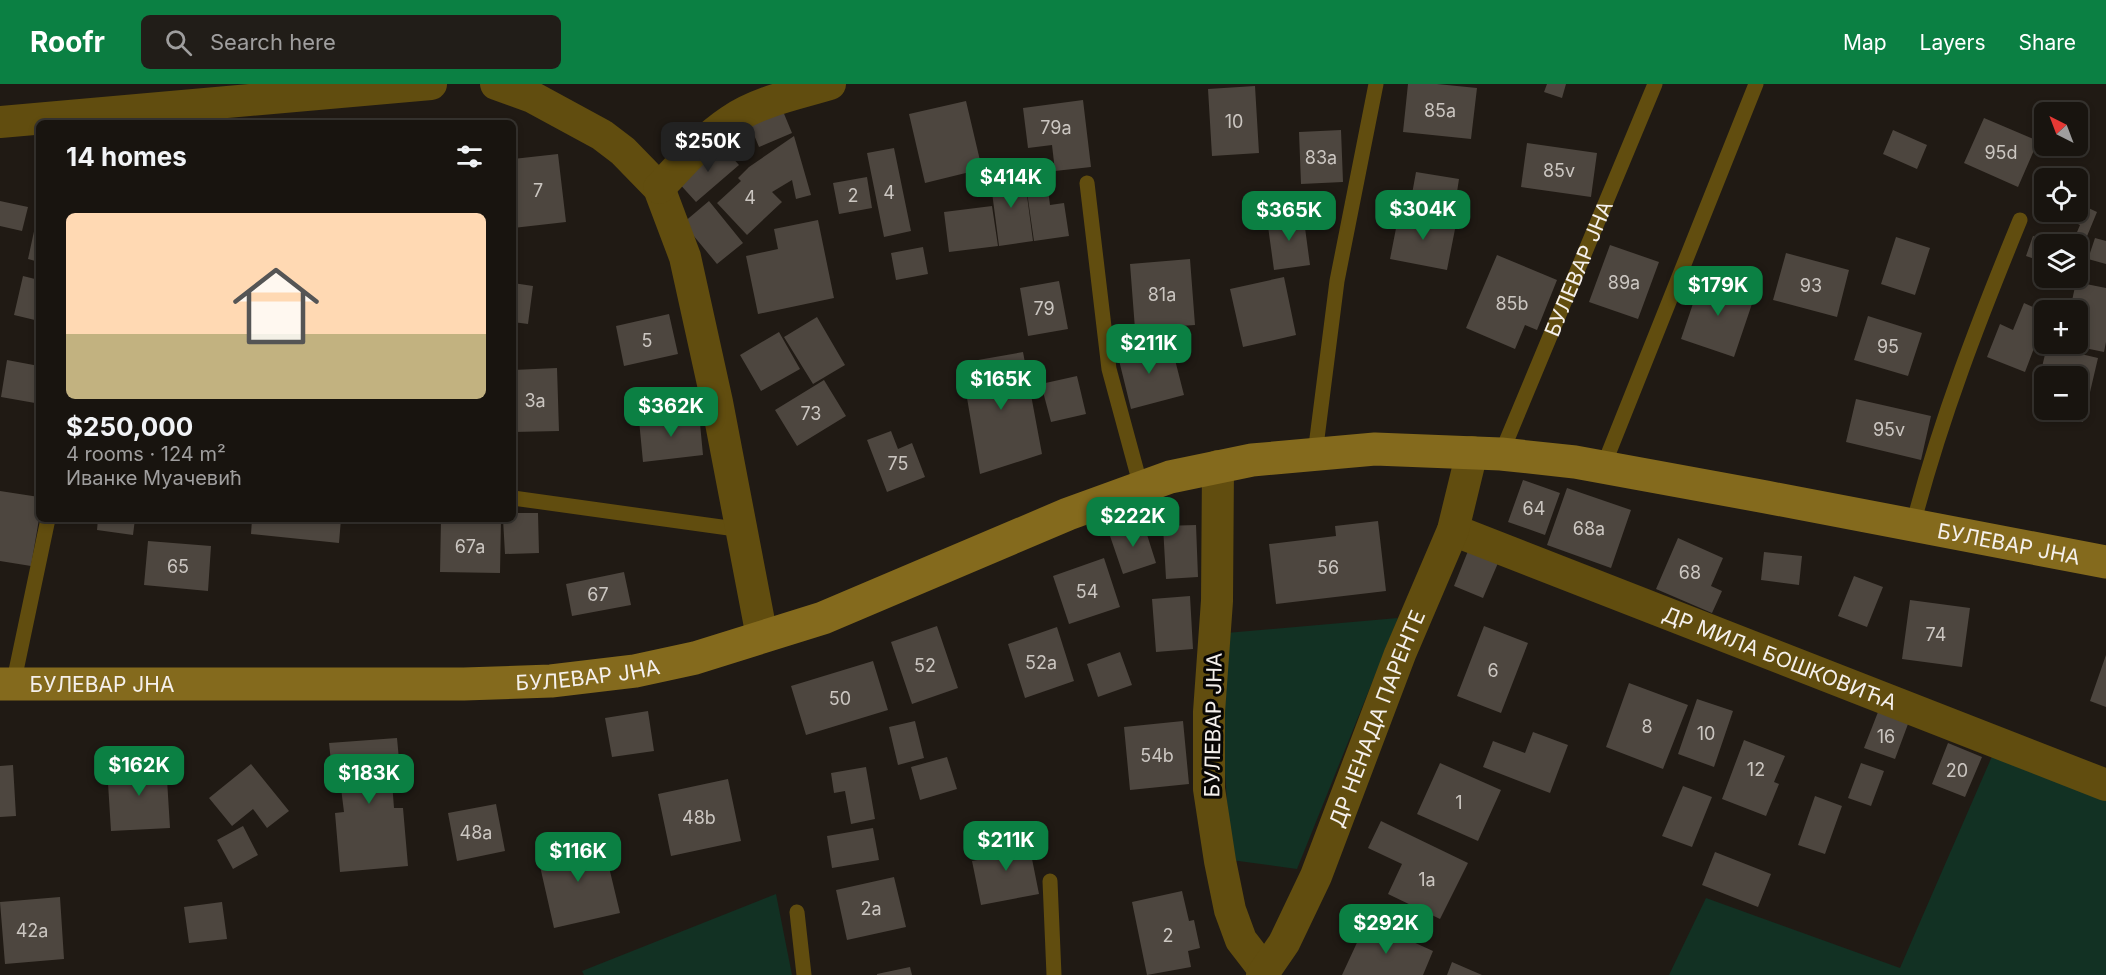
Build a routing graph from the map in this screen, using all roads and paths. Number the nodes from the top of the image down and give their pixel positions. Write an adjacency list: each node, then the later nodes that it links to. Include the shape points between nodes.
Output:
1 (431, 84): 7 (street)
2 (496, 84): 9 (street, via 532,97 602,135)
3 (830, 84): 9 (street, via 769,102 730,120)
4 (1376, 84): 12 (lane, via 1337,281)
5 (1655, 84): 11 (lane, БУЛЕВАР ЈНА)
6 (1756, 84): 14 (lane)
7 (0, 122)
8 (1087, 183): 15 (lane, via 1109,369)
9 (658, 188): 19 (street, via 685,257)
10 (2020, 220): 18 (lane, БУЛЕВАР ЈНА, via 1971,339)
11 (1486, 453): 12 (main road, БУЛЕВАР ЈНА, via 1375,449); 14 (main road, БУЛЕВАР ЈНА); 20 (street, ДР НЕНАДА ПАРЕНТЕ)
12 (1315, 454): 13 (main road, БУЛЕВАР ЈНА)
13 (1218, 466): 15 (main road, БУЛЕВАР ЈНА); 27 (street, БУЛЕВАР ЈНА, via 1218,601 1209,712 1209,789 1230,910 1241,940)
14 (1603, 467): 18 (main road, БУЛЕВАР ЈНА)
15 (1142, 487): 22 (main road, БУЛЕВАР ЈНА, via 1068,514 822,618)
16 (516, 498): 19 (lane)
17 (47, 522): 23 (lane)
18 (1913, 525): 21 (main road, БУЛЕВАР ЈНА)
19 (743, 530): 22 (street)
20 (1453, 530): 24 (street, ДР МИЛА БОШКОВИЋА); 27 (street, ДР НЕНАДА ПАРЕНТЕ, via 1400,654 1316,876 1284,943)
21 (2106, 562)
22 (762, 637): 23 (main road, БУЛЕВАР ЈНА, via 655,667 551,681)
23 (7, 684)
24 (2106, 785)
25 (1050, 881): 29 (lane)
26 (797, 912): 28 (lane)
27 (1264, 973)
28 (804, 975)
29 (1054, 975)

